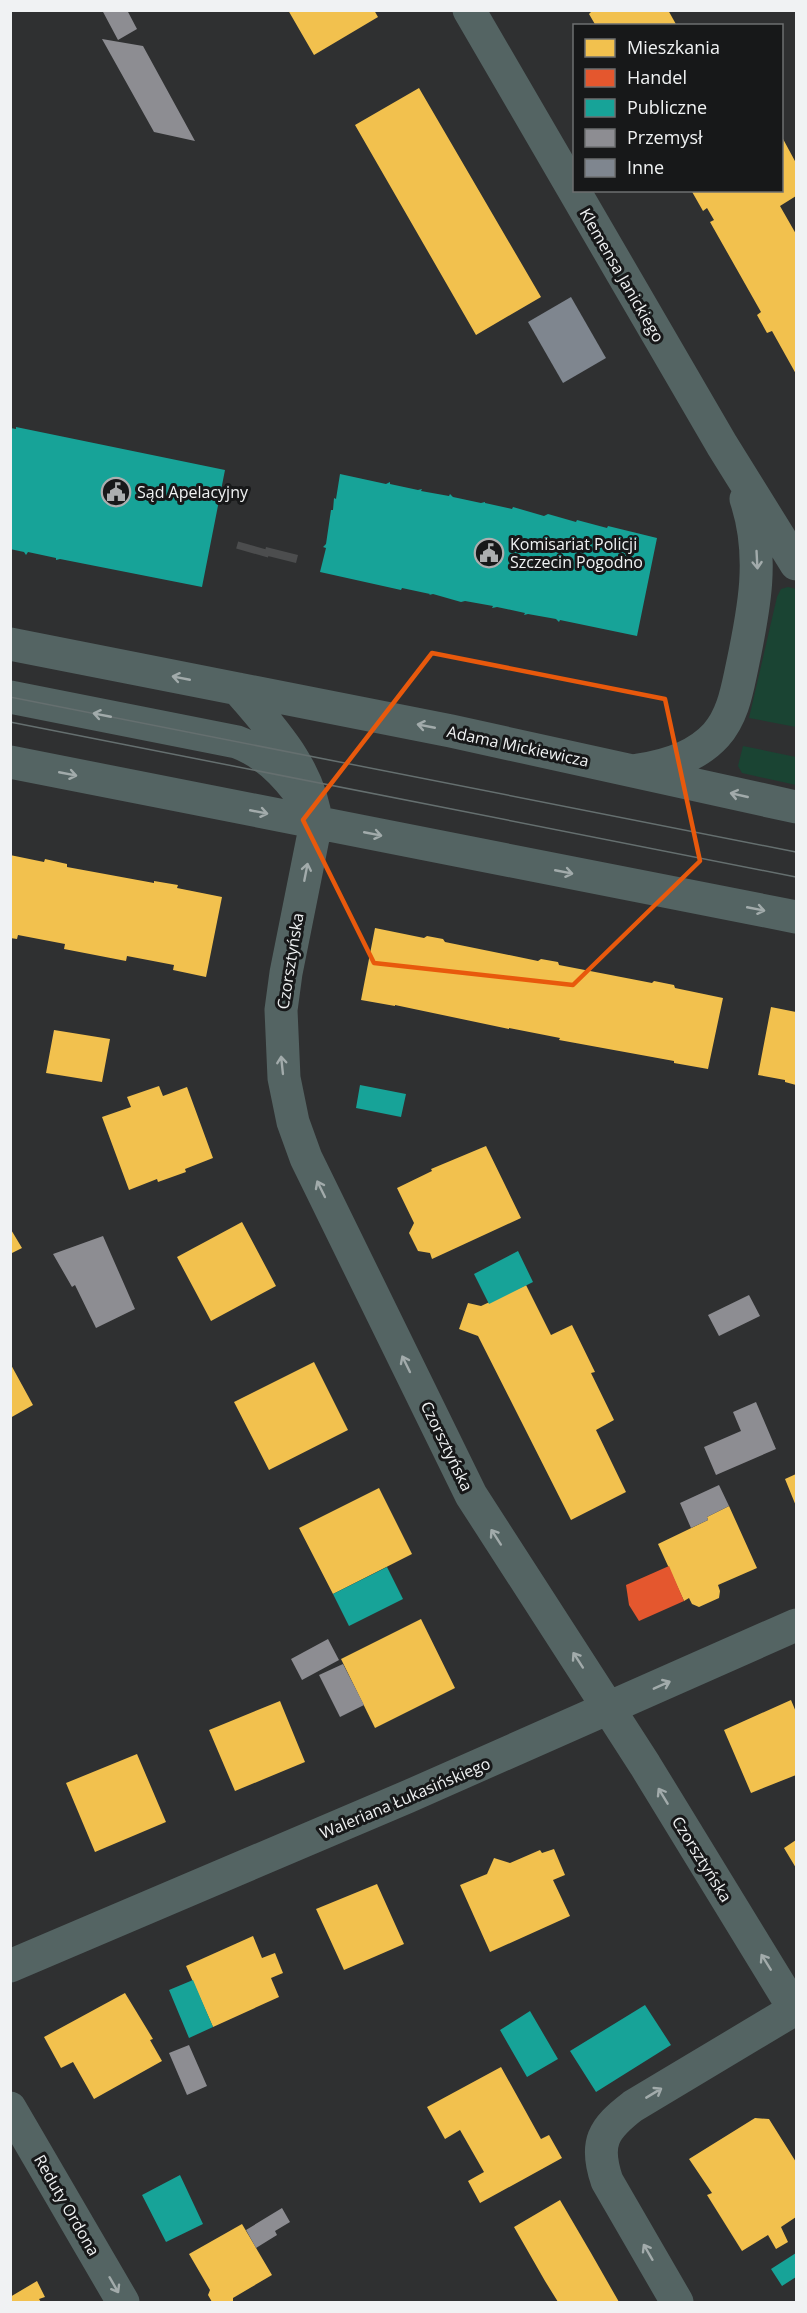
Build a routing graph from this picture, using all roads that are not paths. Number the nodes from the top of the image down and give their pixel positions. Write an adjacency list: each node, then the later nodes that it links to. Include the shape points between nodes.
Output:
1 (469, 10): 2 (street, Klemensa Janickiego)
2 (573, 189)
3 (575, 192): 4 (street, Klemensa Janickiego)
4 (722, 445): 5 (street, Klemensa Janickiego); 13 (street, Klemensa Janickiego, one-way to 13, via 751,513 757,567 754,608 735,700 717,734 693,753 658,767)
5 (796, 564)
6 (10, 644): 7 (street, Adama Mickiewicza, one-way to 6)
7 (238, 689): 9 (street, Adama Mickiewicza); 10 (street)
8 (10, 697): 11 (street, one-way to 8)
9 (354, 711): 10 (street); 13 (street, Adama Mickiewicza, one-way to 9)
10 (265, 720): 11 (street, via 200,728); 15 (street, via 304,780)
11 (159, 726): 15 (street, via 245,745 290,781)
12 (10, 762): 15 (street, one-way to 15)
13 (624, 769): 14 (street, Adama Mickiewicza, one-way to 13)
14 (796, 807)
15 (316, 823): 16 (street, one-way to 16); 18 (street, Czorsztyńska, one-way to 15, via 471,1495 297,1136 284,1078 281,1010)
16 (796, 917)
17 (796, 1625): 18 (street, Waleriana Łukasińskiego, one-way to 17)
18 (609, 1709): 19 (street, Waleriana Łukasińskiego); 20 (street, Czorsztyńska, one-way to 18)
19 (10, 1966)
20 (796, 2011): 23 (street, Czorsztyńska, one-way to 20, via 607,2181 601,2162 603,2136 633,2106)
21 (10, 2108): 22 (street, Reduty Ordona, one-way to 22)
22 (123, 2302)
23 (677, 2302)

